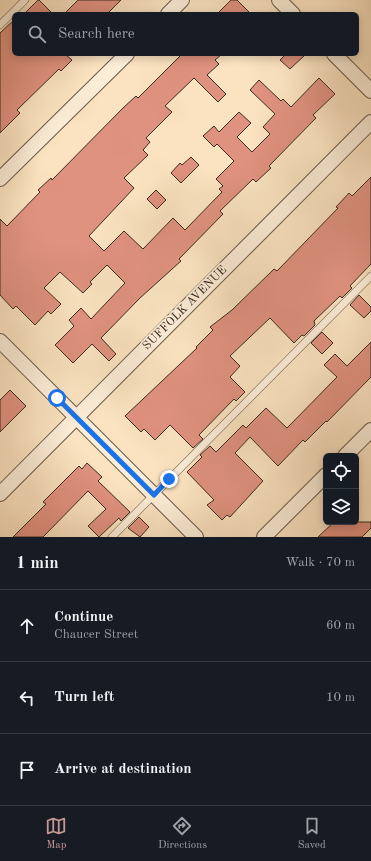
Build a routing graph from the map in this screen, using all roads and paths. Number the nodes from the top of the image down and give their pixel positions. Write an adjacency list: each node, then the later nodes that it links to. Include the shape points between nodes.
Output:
1 (25, 0): 4 (lane)
2 (182, 0): 5 (street)
3 (279, 0): 6 (street)
4 (13, 12)
5 (170, 12)
6 (291, 12)
7 (12, 13): 8 (lane)
8 (0, 25)
9 (125, 56): 13 (street)
10 (336, 56): 11 (street)
11 (371, 91)
12 (371, 122): 16 (street, SUFFOLK AVENUE)
13 (0, 179)
14 (371, 276): 21 (lane)
15 (0, 341): 16 (street)
16 (76, 417): 20 (street, SUFFOLK AVENUE); 21 (street)
17 (371, 430): 18 (street)
18 (348, 453)
19 (323, 478): 24 (street)
20 (0, 494)
21 (154, 495): 22 (lane); 23 (street)
22 (112, 537)
23 (196, 537)
24 (264, 537)

